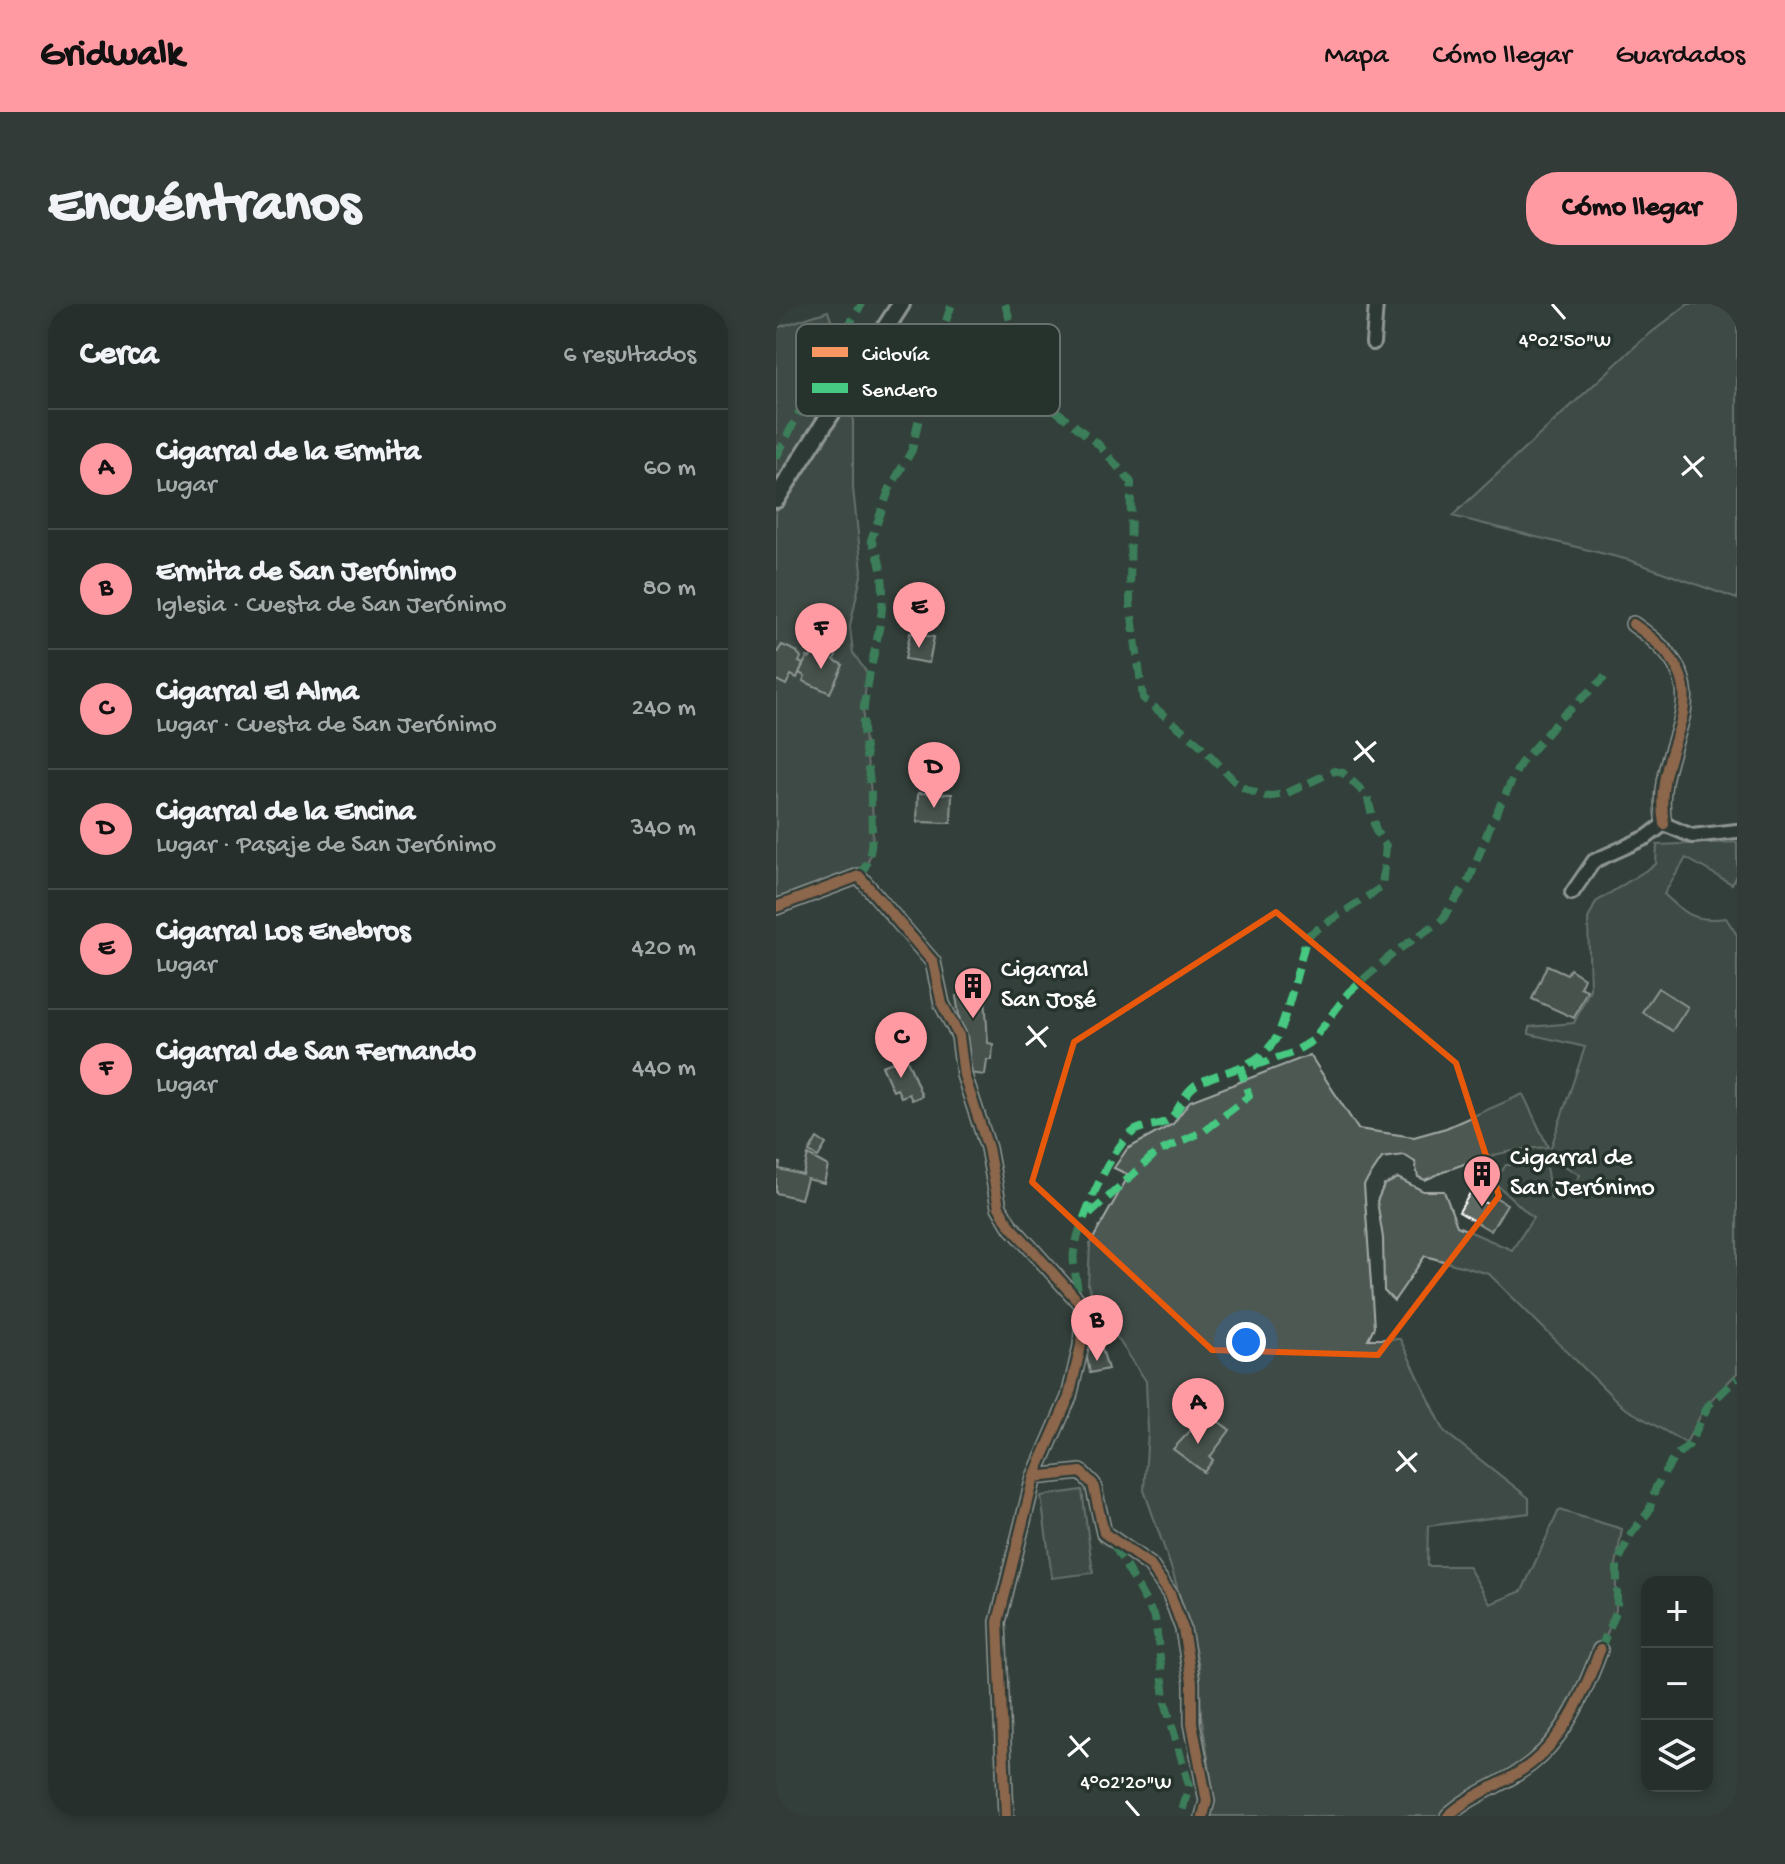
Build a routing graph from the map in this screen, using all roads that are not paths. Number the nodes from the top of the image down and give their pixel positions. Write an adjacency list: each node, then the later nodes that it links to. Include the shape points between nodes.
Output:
1 (891, 304): 4 (main road)
2 (901, 304): 5 (main road)
3 (1376, 304): 6 (street)
4 (883, 324)
5 (888, 324)
6 (1373, 343)
7 (829, 416): 8 (main road)
8 (776, 499)
9 (1633, 624): 10 (street, via 1658,640 1681,668 1686,708 1659,796)
10 (1664, 824): 11 (street, via 1692,836); 12 (street, via 1594,861)
11 (1737, 831)
12 (1572, 893)
13 (776, 907): 14 (street, via 859,876 933,962 942,1004 959,1036 964,1075 988,1148 999,1207 1080,1303 1083,1317 1069,1397)
14 (1034, 1477): 16 (street, via 998,1622); 17 (street, via 1081,1472 1093,1484 1104,1533 1150,1565 1170,1594 1183,1629 1192,1682 1192,1723 1207,1801)
15 (1600, 1650): 18 (street, via 1585,1690 1533,1762)
16 (1006, 1816)
17 (1203, 1816)
18 (1448, 1816)

